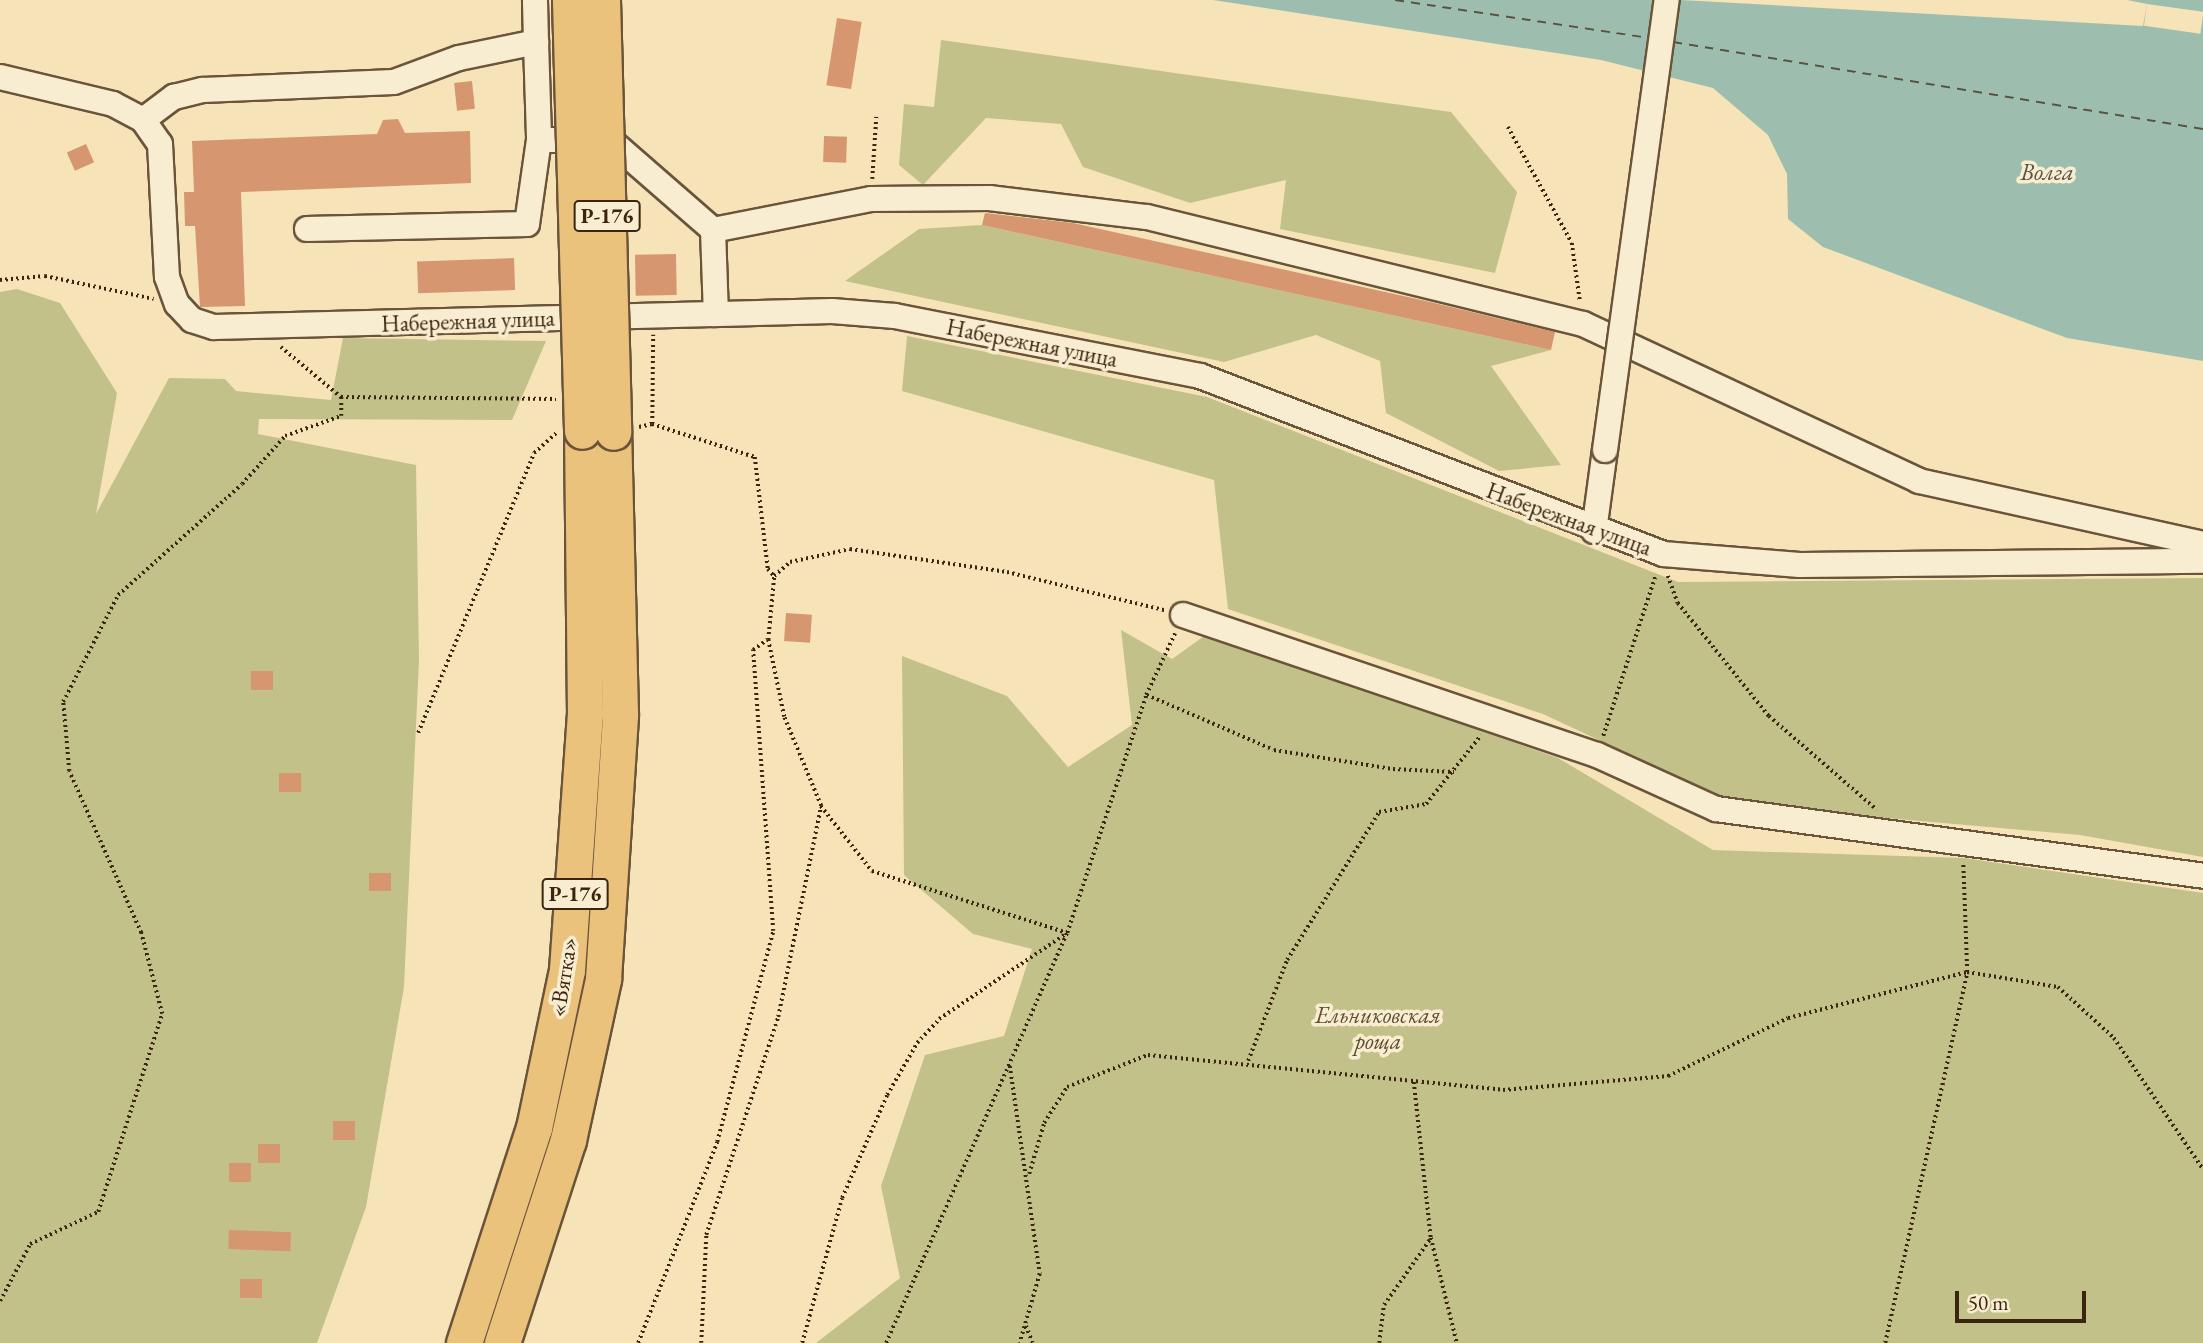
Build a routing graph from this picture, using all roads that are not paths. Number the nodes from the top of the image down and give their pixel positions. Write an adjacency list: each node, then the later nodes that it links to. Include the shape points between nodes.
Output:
1 (535, 0): 5 (street)
2 (570, 0): 12 (highway, Р-176, bridge)
3 (602, 0): 12 (highway, Р-176, bridge)
4 (1667, 0): 13 (street, bridge)
5 (536, 42): 7 (street, via 458,58 394,82 203,90 174,97); 8 (street)
6 (0, 77): 7 (street, via 113,104)
7 (144, 120): 11 (street, Набережная улица, via 160,144 167,277 177,304 192,320 214,327 258,327)
8 (539, 140): 9 (street, via 527,224); 10 (street, via 610,140)
9 (307, 229)
10 (713, 230): 11 (street); 14 (street, via 871,199 989,198 1147,217 1583,324 1919,481)
11 (716, 314): 13 (street, Набережная улица, via 895,316 1200,376)
12 (584, 431): 18 (highway, «Вятка» / Р-176, via 585,714 567,970 534,1128); 19 (highway, «Вятка» / Р-176, via 621,714 603,979 568,1140)
13 (1594, 531): 15 (street, Набережная улица, via 1662,555 1718,563)
14 (2203, 544)
15 (2203, 561)
16 (1183, 615): 17 (street, via 1597,755 1716,809 1803,824 1962,838)
17 (2203, 876)
18 (464, 1343)
19 (502, 1343)

